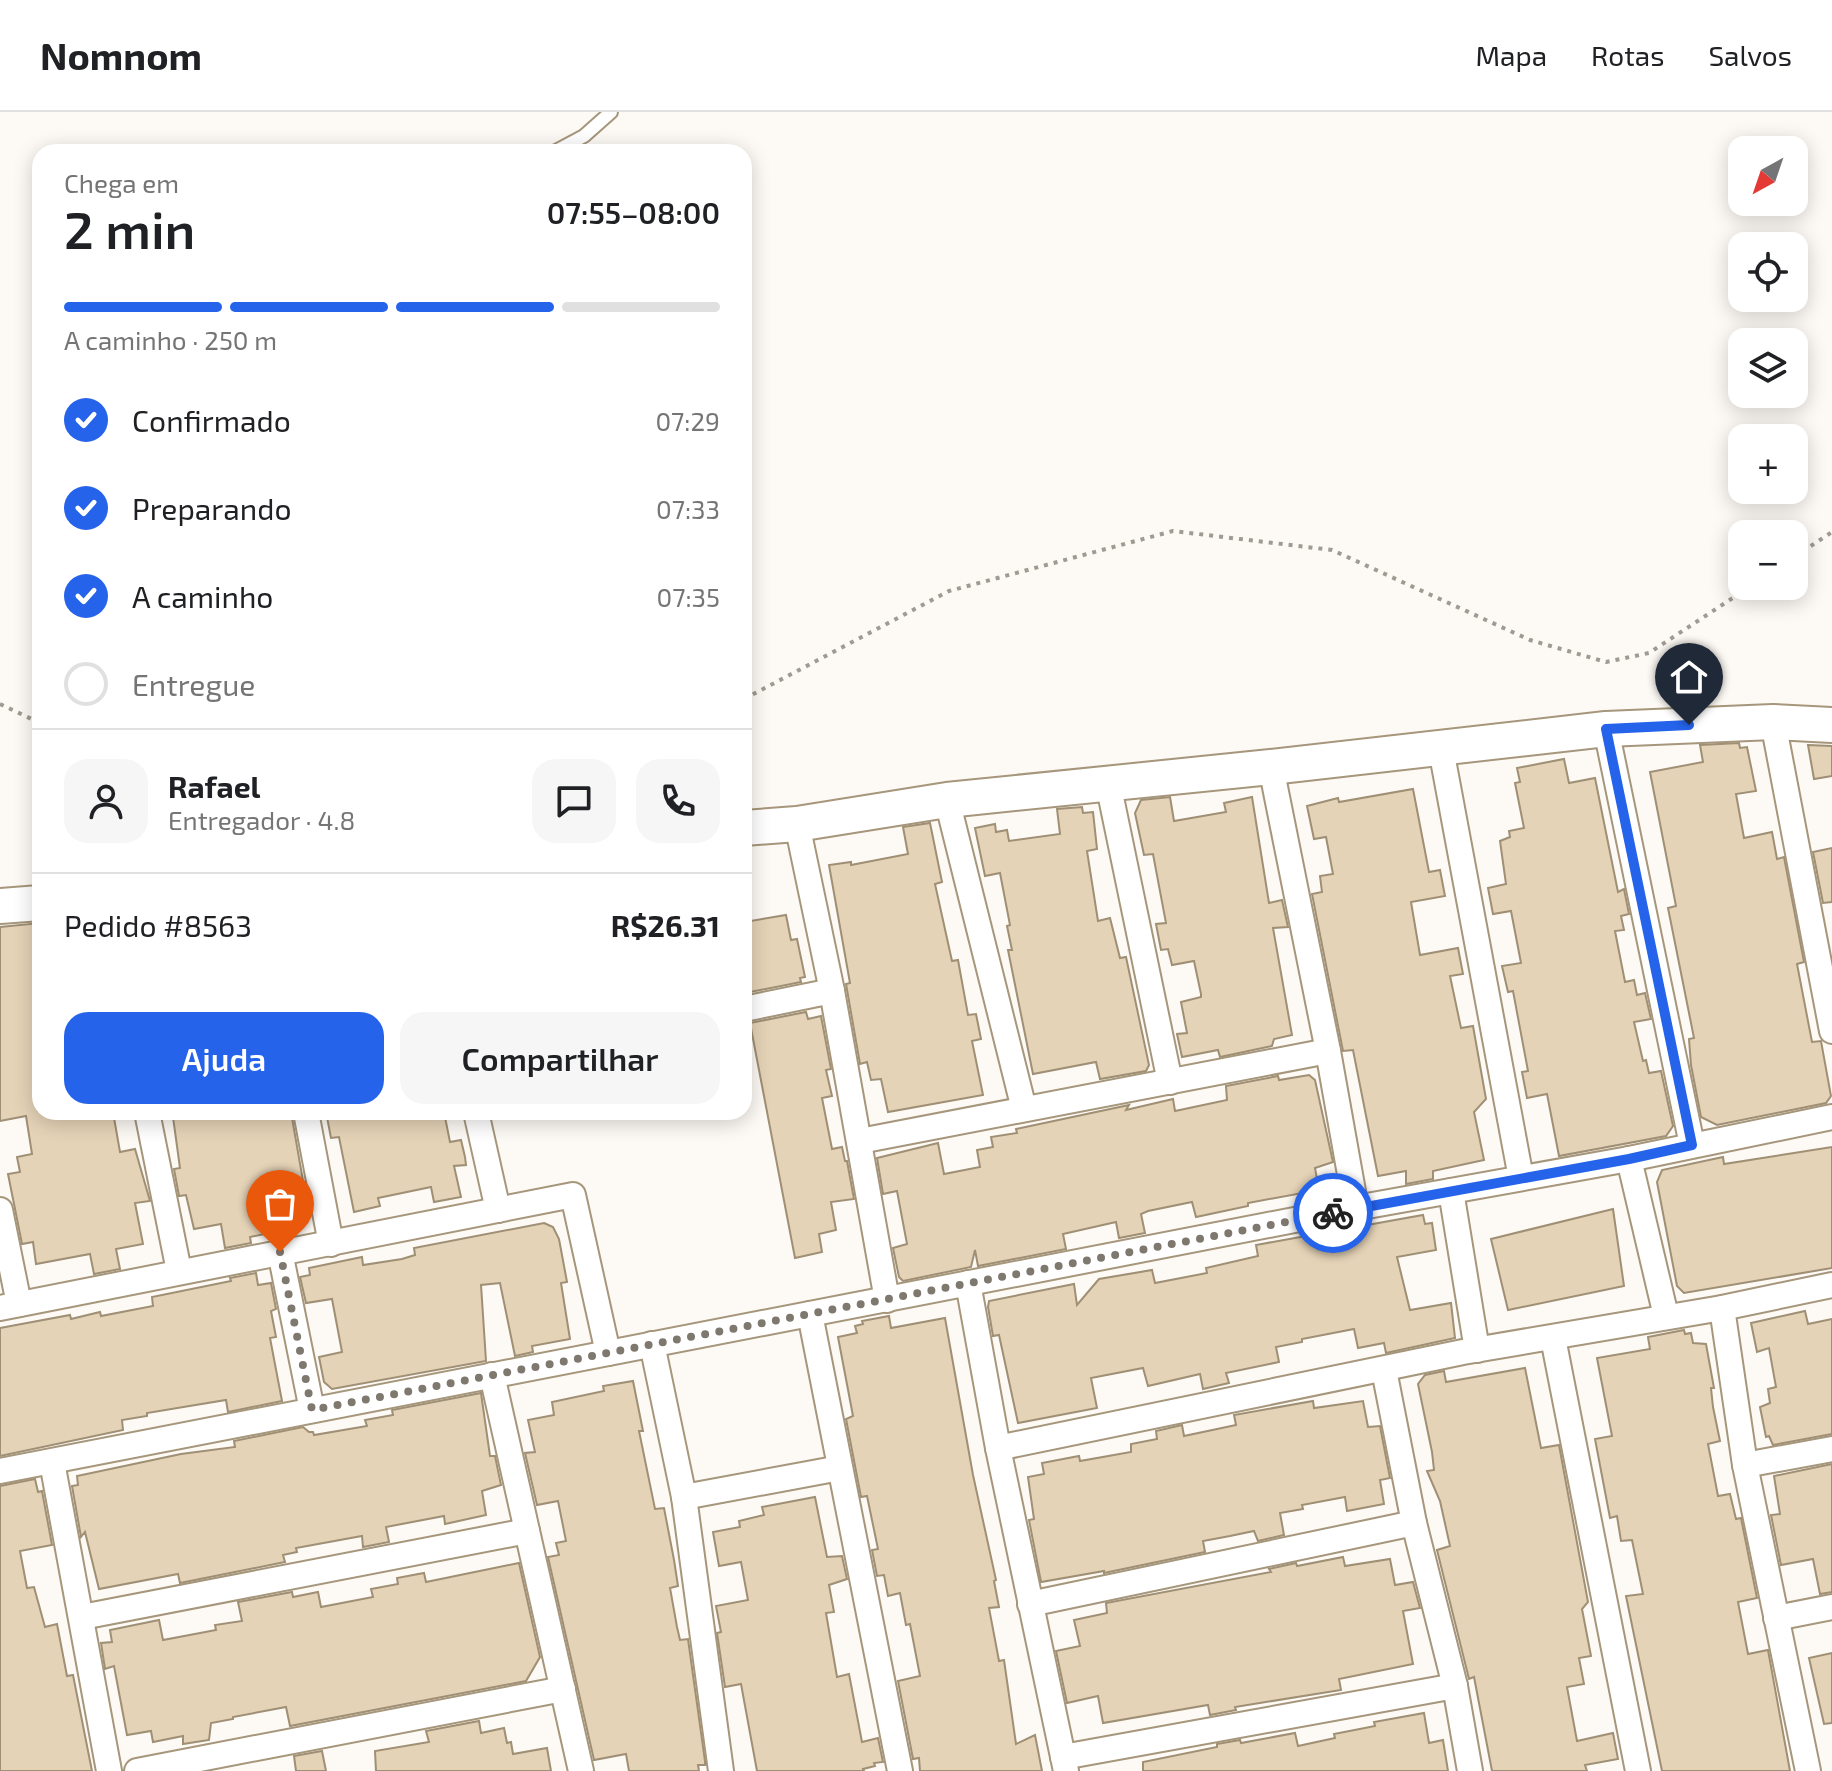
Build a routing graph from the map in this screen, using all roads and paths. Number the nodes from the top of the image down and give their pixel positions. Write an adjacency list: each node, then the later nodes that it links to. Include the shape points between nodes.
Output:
1 (611, 112): 2 (lane)
2 (569, 144)
3 (1832, 532): 4 (path)
4 (1808, 548)
5 (1730, 600): 6 (path, via 1649,653 1606,662 1530,640 1332,550 1173,531 949,591)
6 (752, 695)
7 (0, 704): 8 (path)
8 (32, 719)
9 (1773, 722): 10 (street); 11 (street); 22 (street)
10 (1832, 725)
11 (1606, 729): 12 (street); 31 (street)
12 (1441, 749): 13 (street); 33 (street)
13 (1271, 767): 14 (street); 23 (street)
14 (1108, 783): 15 (street); 24 (street)
15 (947, 800): 16 (street); 25 (street)
16 (797, 824): 17 (street); 20 (street)
17 (752, 827)
18 (32, 904): 19 (street)
19 (0, 906)
20 (832, 991): 21 (street); 30 (street)
21 (752, 1007)
22 (1832, 1031)
23 (1328, 1051): 24 (street); 35 (street)
24 (1170, 1082): 25 (street)
25 (1024, 1109): 30 (street)
26 (1832, 1117): 31 (street)
27 (149, 1120): 40 (street)
28 (308, 1120): 38 (street)
29 (478, 1120): 37 (street)
30 (860, 1141): 43 (street)
31 (1692, 1145): 32 (street)
32 (1629, 1159): 33 (street); 47 (street)
33 (1521, 1178): 34 (street)
34 (1451, 1191): 35 (street); 50 (street)
35 (1356, 1208): 41 (street)
36 (0, 1210): 44 (street)
37 (498, 1210): 38 (street); 51 (street, via 573,1195)
38 (331, 1244): 39 (street)
39 (280, 1252): 40 (street); 54 (street)
40 (179, 1271): 44 (street)
41 (968, 1283): 43 (street); 55 (street)
42 (1832, 1285): 45 (street)
43 (887, 1300): 46 (street)
44 (10, 1306)
45 (1722, 1308): 47 (street); 58 (street)
46 (810, 1314): 49 (street); 59 (street)
47 (1666, 1316): 48 (street)
48 (1553, 1338): 50 (street); 77 (street)
49 (652, 1344): 51 (street); 61 (street)
50 (1477, 1350): 52 (street)
51 (608, 1353): 53 (street)
52 (1384, 1370): 55 (street); 62 (street)
53 (492, 1375): 54 (street); 63 (street)
54 (312, 1410): 57 (street)
55 (998, 1448): 64 (street)
56 (1832, 1449): 58 (street)
57 (52, 1462): 60 (street); 66 (street)
58 (1745, 1465): 67 (street)
59 (840, 1468): 61 (street); 75 (street)
60 (0, 1471)
61 (684, 1497): 74 (street)
62 (1414, 1523): 64 (street); 68 (street)
63 (527, 1531): 66 (street); 69 (street)
64 (1030, 1604): 70 (street)
65 (1832, 1607): 67 (street)
66 (82, 1617): 71 (street)
67 (1776, 1618): 78 (street)
68 (1455, 1686): 70 (street); 76 (street)
69 (563, 1689): 72 (street); 73 (street)
70 (1064, 1764)
71 (109, 1771)
72 (137, 1771)
73 (581, 1771)
74 (721, 1771)
75 (900, 1771)
76 (1470, 1771)
77 (1638, 1771)
78 (1808, 1771)

